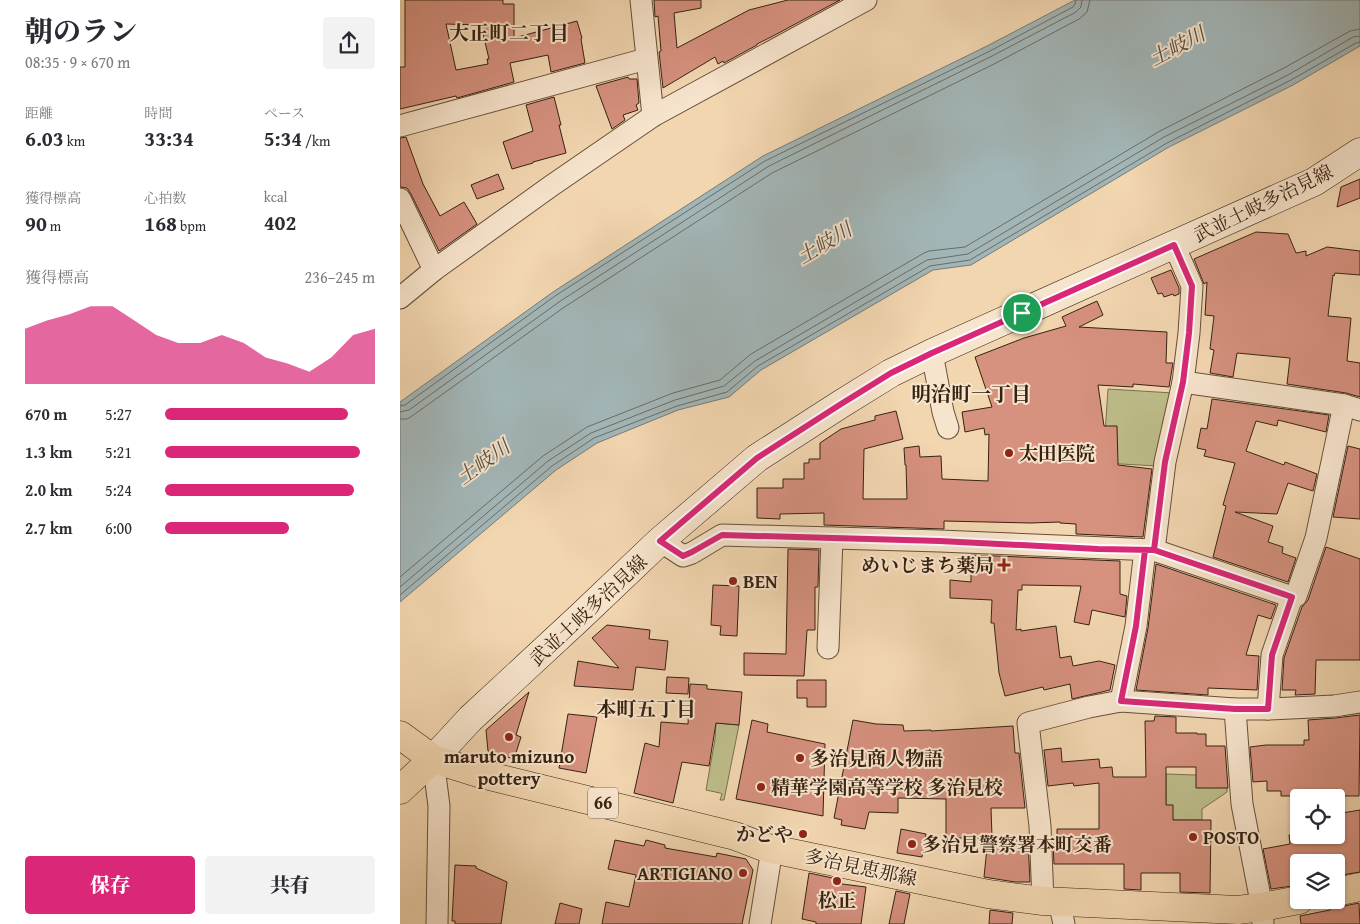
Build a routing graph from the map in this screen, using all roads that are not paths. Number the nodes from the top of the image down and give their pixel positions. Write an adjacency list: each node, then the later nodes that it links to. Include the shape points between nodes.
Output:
1 (641, 0): 4 (street)
2 (866, 0): 3 (street)
3 (838, 8): 5 (street)
4 (646, 59): 5 (street); 6 (street)
5 (653, 116): 10 (street)
6 (400, 126)
7 (1360, 152): 9 (main road, 武並土岐多治見線, via 1314,182)
8 (400, 199): 10 (street)
9 (1174, 245): 12 (main road, 武並土岐多治見線); 13 (street, via 1192,286)
10 (434, 270): 11 (street)
11 (400, 298)
12 (932, 353): 15 (street); 17 (main road, 武並土岐多治見線, via 891,373 757,458)
13 (1183, 382): 14 (street); 18 (street)
14 (1352, 407): 19 (street, via 1316,538 1296,596)
15 (948, 428)
16 (832, 538): 17 (street, via 722,535 683,556); 18 (street); 20 (street)
17 (660, 541): 26 (main road, 武並土岐多治見線, via 470,719)
18 (1150, 550): 19 (street); 21 (street)
19 (1292, 597): 24 (street, via 1272,655)
20 (828, 648)
21 (1121, 701): 23 (street); 32 (street, via 1028,723 1040,826)
22 (1360, 702): 24 (street)
23 (1235, 709): 24 (street); 33 (street, via 1242,804)
24 (1268, 709)
25 (404, 737): 26 (main road, 多治見恵那線)
26 (433, 759): 27 (main road); 28 (main road, 多治見恵那線 / 66, via 481,774 735,836); 34 (street, via 439,806)
27 (400, 790)
28 (772, 849): 32 (main road, 多治見恵那線 / 66); 35 (street)
29 (1360, 888): 30 (main road)
30 (1345, 890)
31 (1290, 904): 33 (main road, 多治見恵那線 / 66)
32 (1056, 909): 33 (main road, 多治見恵那線 / 66, via 1238,910)
33 (1263, 916)
34 (437, 924)
35 (760, 924)

